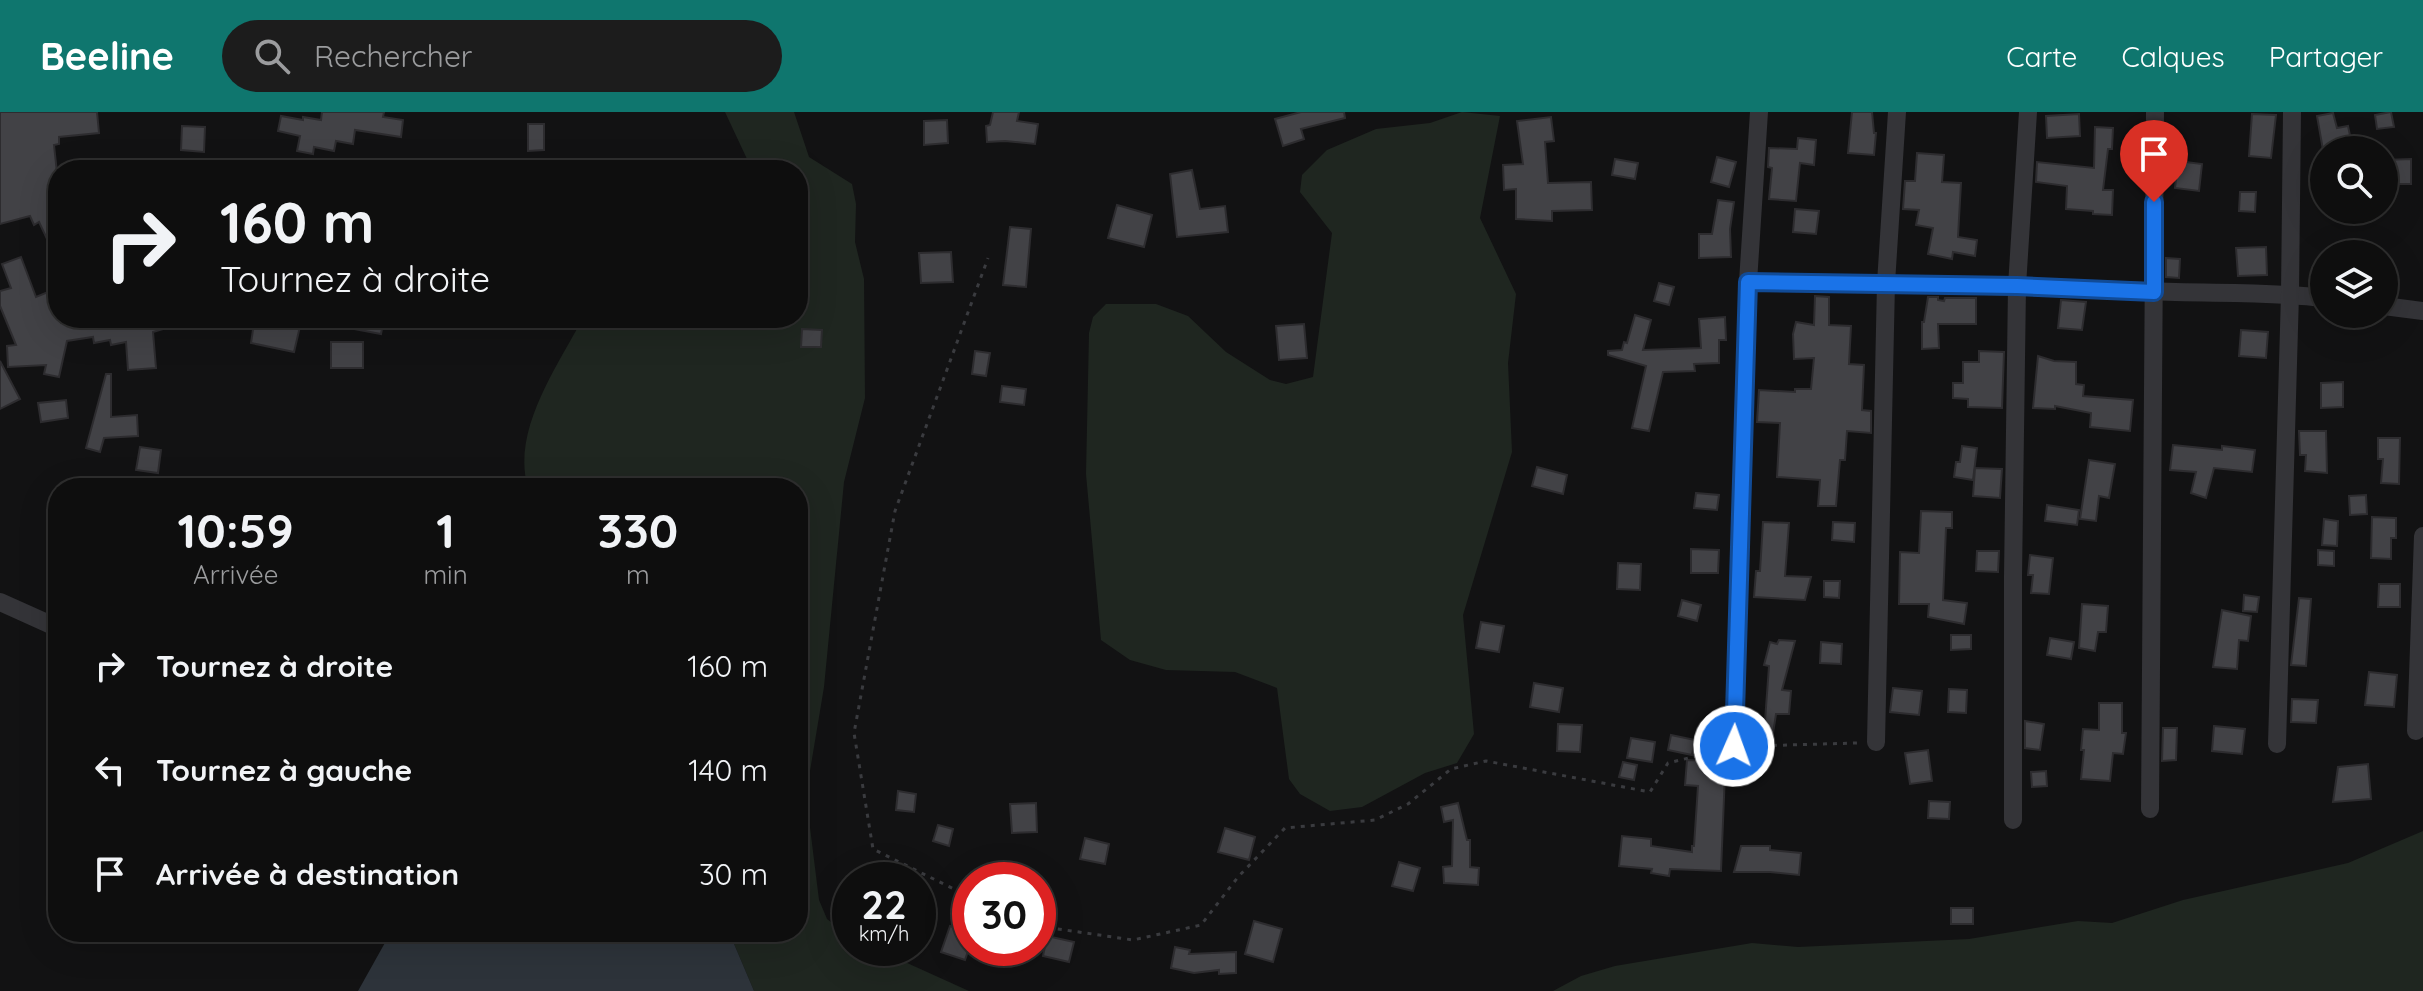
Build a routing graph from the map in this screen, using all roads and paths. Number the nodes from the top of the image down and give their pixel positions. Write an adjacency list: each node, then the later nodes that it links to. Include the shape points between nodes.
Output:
1 (1759, 112): 7 (street)
2 (1897, 112): 8 (street)
3 (2028, 112): 9 (street)
4 (2155, 112): 10 (street)
5 (2292, 112): 11 (street)
6 (988, 258): 24 (path, via 895,511 854,733 873,849)
7 (1748, 282): 8 (street); 21 (street)
8 (1886, 283): 9 (street); 19 (street)
9 (2017, 286): 10 (street); 23 (street)
10 (2154, 292): 11 (street); 22 (street)
11 (2290, 294): 12 (street); 20 (street)
12 (2310, 296)
13 (2398, 308): 14 (street)
14 (2423, 311)
15 (2423, 536): 18 (street)
16 (0, 602): 17 (street)
17 (48, 624)
18 (2416, 731)
19 (1876, 742): 21 (path)
20 (2277, 744)
21 (1734, 746): 25 (path, via 1668,763 1650,792 1486,761 1451,769 1408,804 1375,820 1285,828 1201,925 1133,940)
22 (2150, 809)
23 (2013, 820)
24 (952, 888)
25 (1056, 929)

